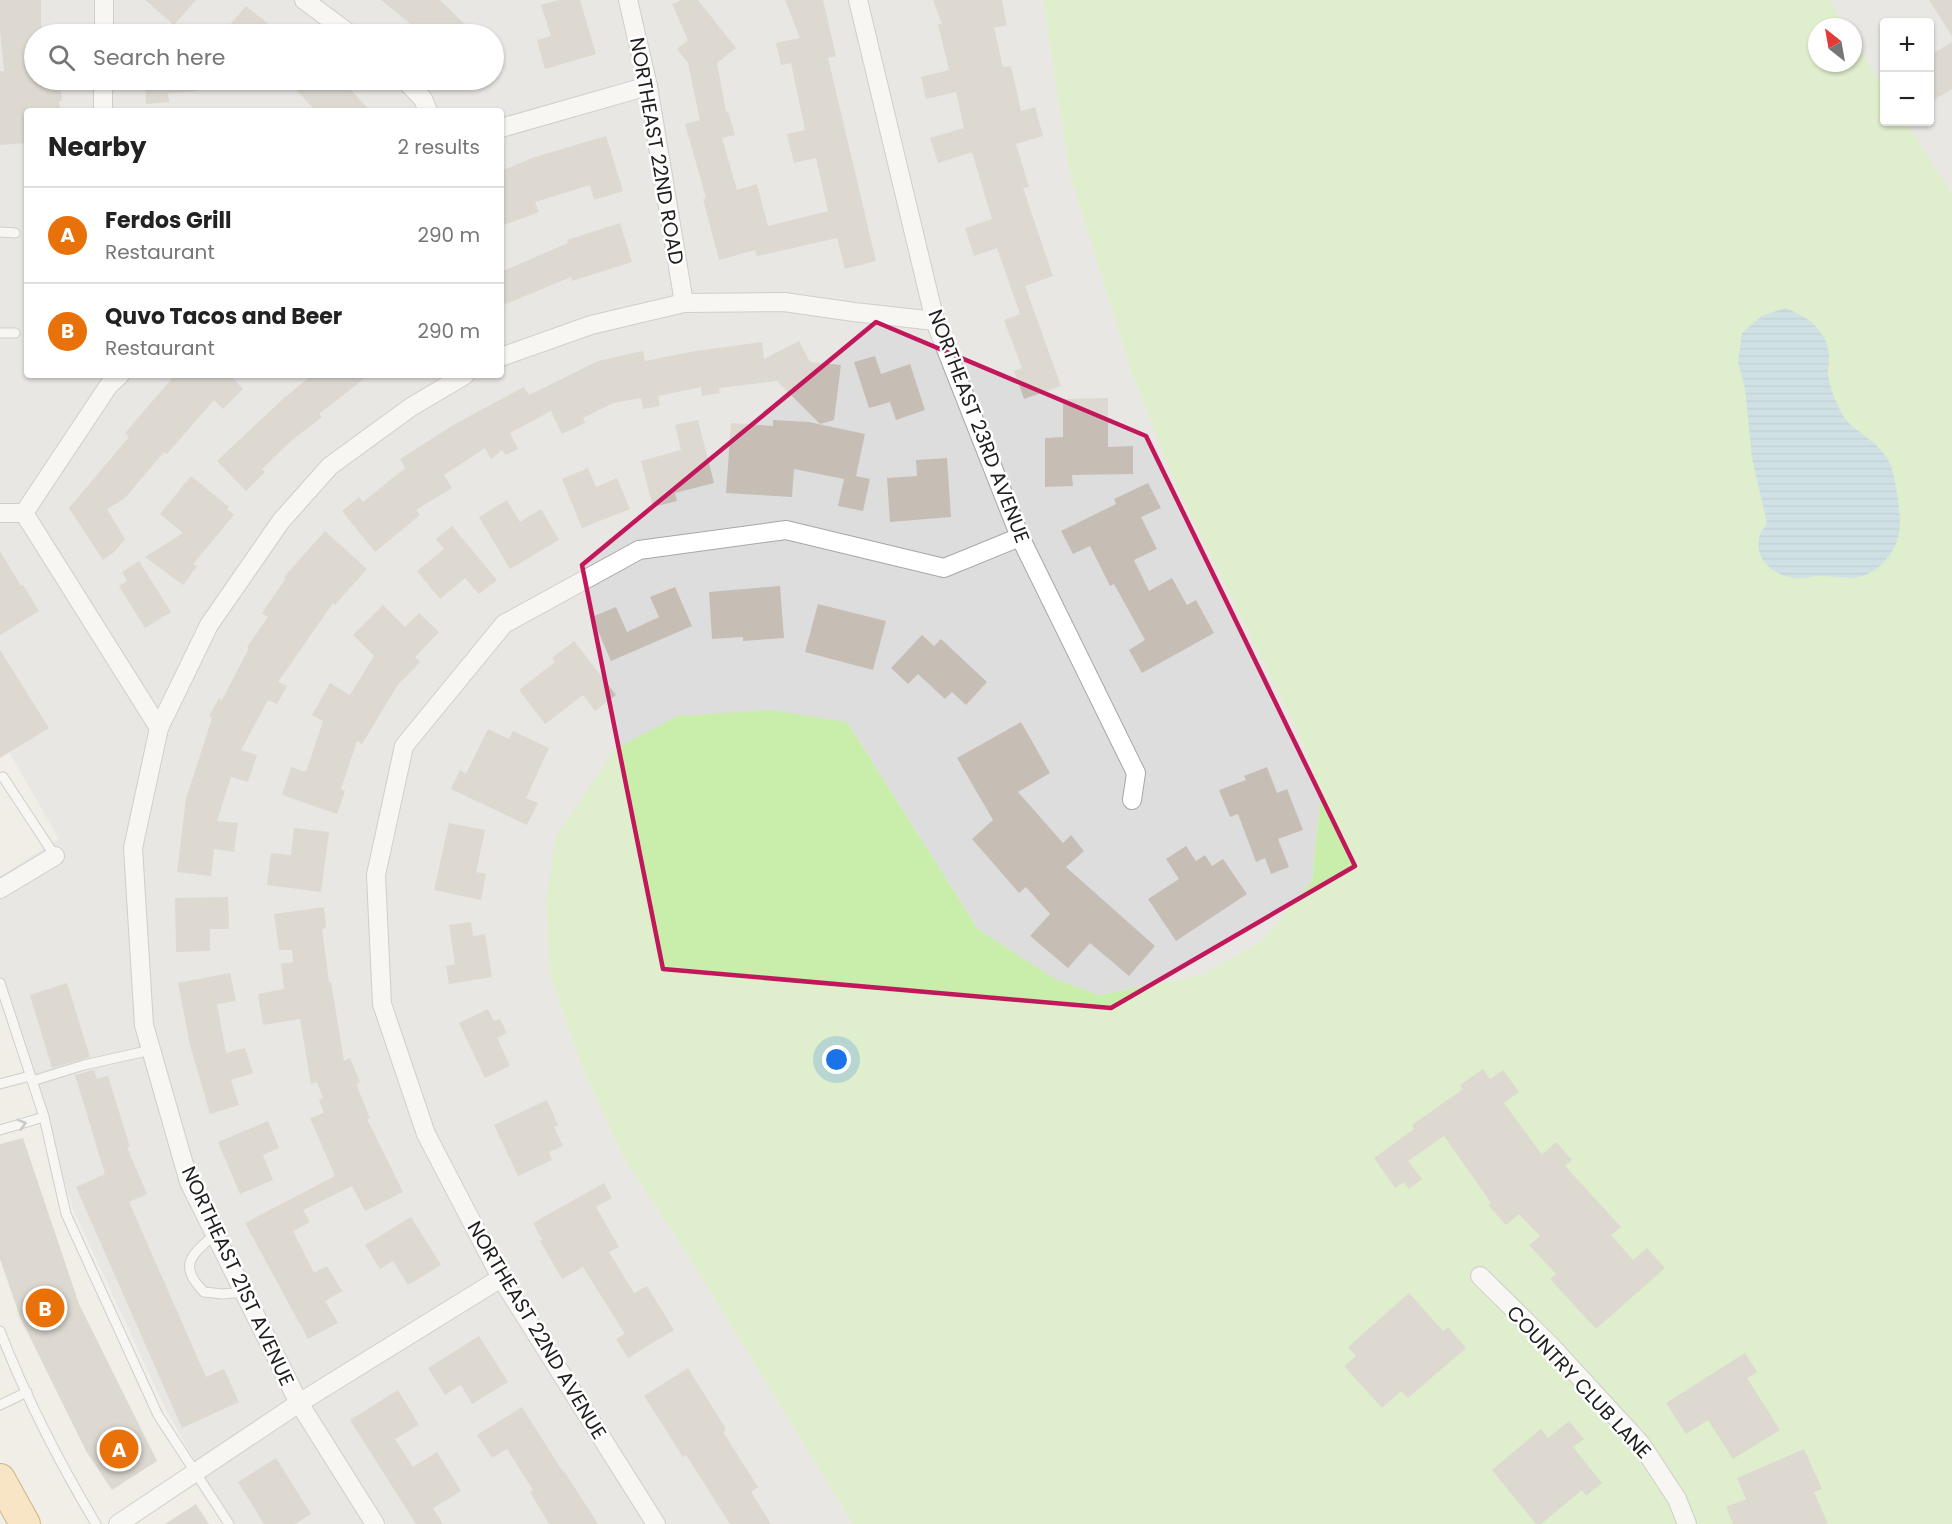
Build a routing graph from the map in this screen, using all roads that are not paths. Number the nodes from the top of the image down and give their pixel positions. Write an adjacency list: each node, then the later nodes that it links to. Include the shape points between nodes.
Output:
1 (104, 0): 5 (street)
2 (304, 0): 6 (street)
3 (628, 0): 7 (street, NORTHEAST 22ND ROAD)
4 (858, 0): 16 (street, NORTHEAST 23RD AVENUE)
5 (104, 24)
6 (336, 24)
7 (648, 86): 12 (street); 15 (street, NORTHEAST 22ND ROAD)
8 (103, 90): 10 (street)
9 (414, 90): 11 (street)
10 (103, 108)
11 (427, 108)
12 (504, 127)
13 (0, 232): 14 (lane)
14 (15, 233)
15 (684, 303): 16 (street, via 784,302); 19 (street, via 591,325)
16 (934, 321): 24 (street, NORTHEAST 23RD AVENUE)
17 (0, 333): 18 (lane)
18 (15, 333)
19 (504, 356)
20 (112, 378): 23 (street)
21 (460, 378): 25 (street, NORTHEAST 21ST AVENUE, via 411,407 330,466 281,521 209,626)
22 (0, 513): 23 (street)
23 (24, 513): 25 (street)
24 (1020, 537): 27 (street, NORTHEAST 23RD AVENUE, via 1136,773); 38 (street, NORTHEAST 22ND AVENUE, via 944,568 786,530 639,550 504,624 404,746 376,875 382,1004 426,1134)
25 (159, 728): 31 (street, NORTHEAST 21ST AVENUE, via 133,848 144,1024)
26 (3, 777): 28 (lane)
27 (1132, 800)
28 (55, 856): 29 (street)
29 (0, 889)
30 (0, 983): 32 (lane)
31 (151, 1050): 32 (lane); 36 (street, NORTHEAST 21ST AVENUE, via 189,1182)
32 (31, 1078): 33 (lane); 34 (lane)
33 (0, 1084)
34 (44, 1117): 35 (lane, one-way to 34); 44 (lane, via 66,1214 158,1415)
35 (0, 1130)
36 (215, 1234): 39 (street, NORTHEAST 21ST AVENUE); 39 (lane, via 192,1258 188,1270 193,1281 204,1292)
37 (1480, 1276): 52 (street, COUNTRY CLUB LANE, via 1641,1444)
38 (501, 1278): 42 (street); 51 (street, NORTHEAST 22ND AVENUE)
39 (244, 1292): 42 (street, NORTHEAST 21ST AVENUE)
40 (0, 1331): 41 (lane)
41 (27, 1392): 43 (lane); 48 (lane, via 64,1471)
42 (299, 1403): 44 (street); 50 (street, NORTHEAST 21ST AVENUE)
43 (0, 1405)
44 (196, 1472): 46 (street); 49 (lane)
45 (0, 1479): 47 (main road)
46 (121, 1523)
47 (25, 1524)
48 (96, 1524)
49 (229, 1524)
50 (375, 1524)
51 (656, 1524)
52 (1688, 1524)

